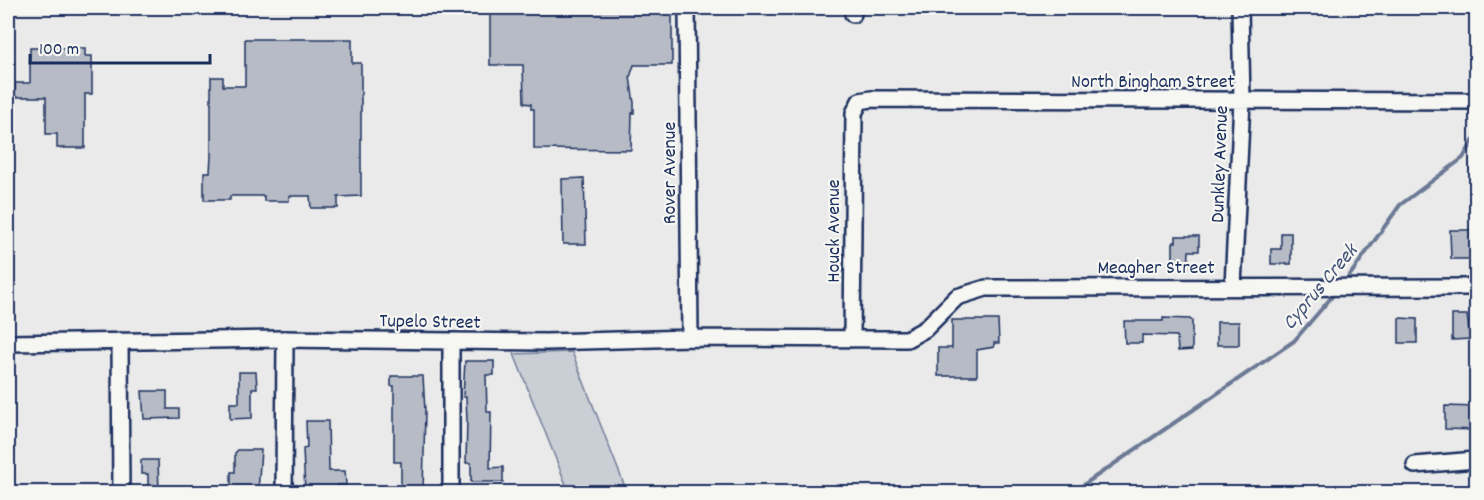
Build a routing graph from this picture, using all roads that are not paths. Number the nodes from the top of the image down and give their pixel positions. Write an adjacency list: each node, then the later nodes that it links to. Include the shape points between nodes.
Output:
1 (687, 8): 8 (street, Rover Avenue)
2 (1240, 8): 3 (street, Dunkley Avenue)
3 (1242, 101): 4 (street, North Bingham Street); 5 (street, North Bingham Street, via 871,99 857,104); 6 (street, Dunkley Avenue)
4 (1470, 101)
5 (854, 124): 10 (street, Houck Avenue)
6 (1233, 286): 7 (street, Meagher Street); 10 (street, Meagher Street, via 986,288 957,297 925,329 907,339)
7 (1476, 287)
8 (690, 338): 10 (street, Tupelo Street); 12 (street, Tupelo Street)
9 (285, 339): 11 (street, Tupelo Street); 12 (street, Tupelo Street); 17 (street)
10 (852, 339)
11 (120, 340): 13 (street, Tupelo Street); 16 (street)
12 (451, 342): 18 (street)
13 (8, 343)
14 (1476, 460): 15 (street)
15 (1415, 465)
16 (121, 492)
17 (284, 492)
18 (451, 492)

